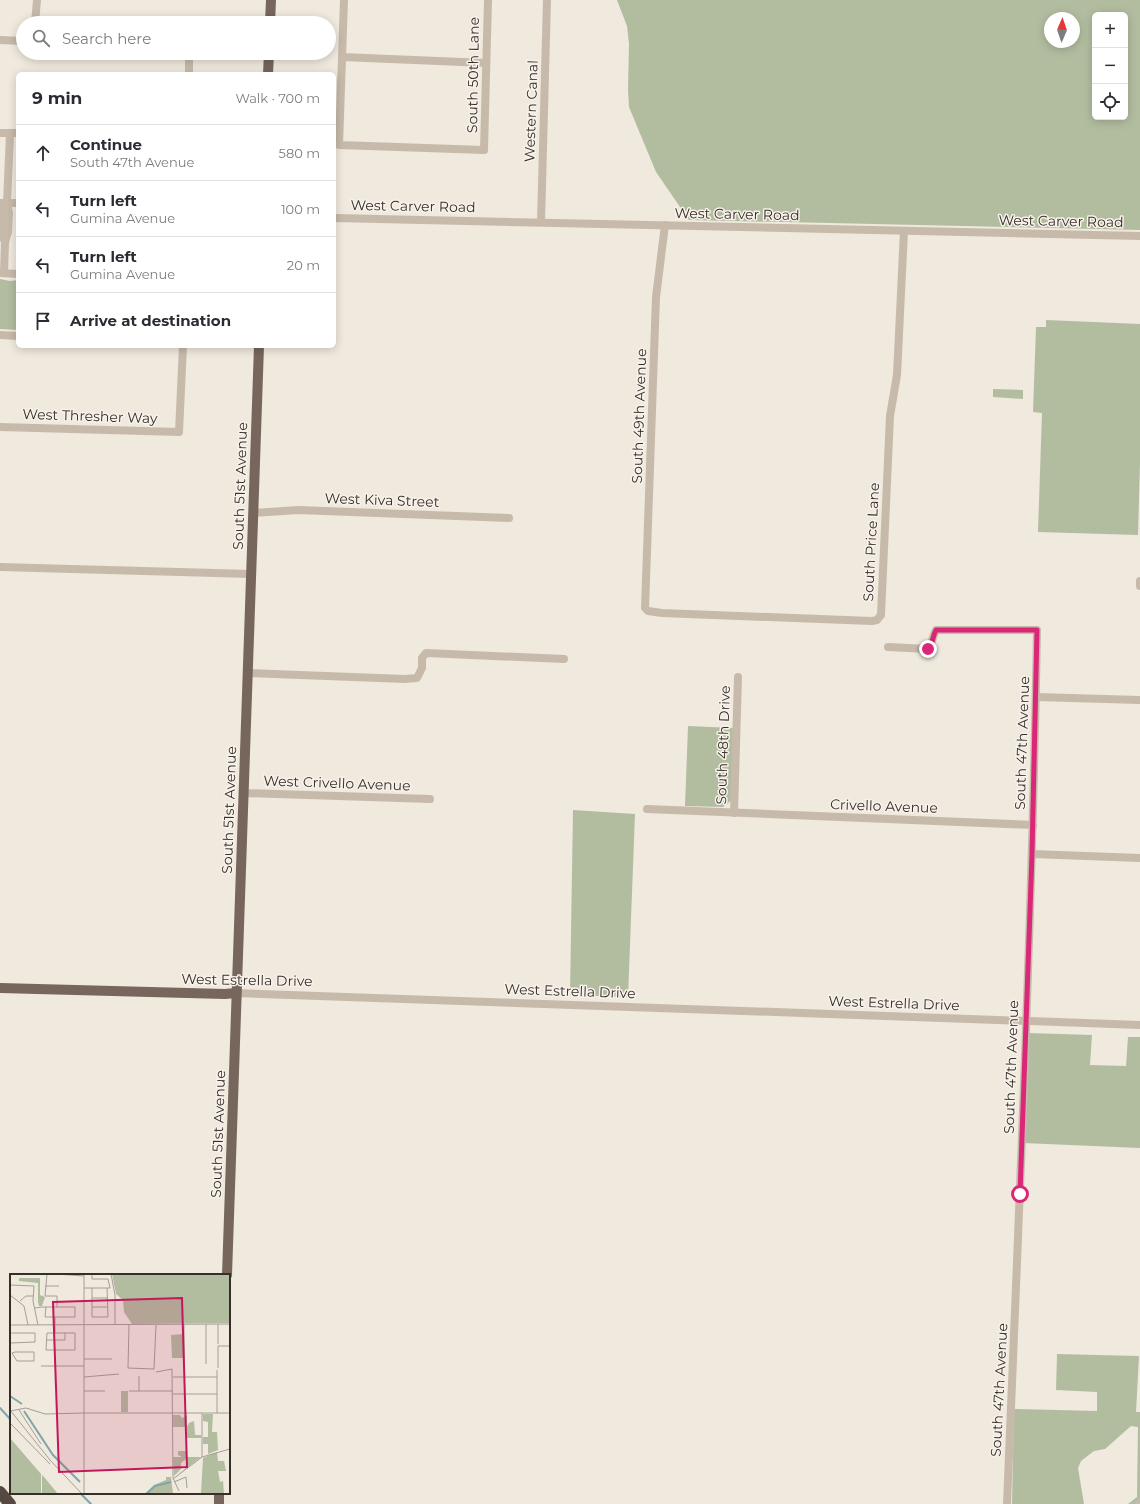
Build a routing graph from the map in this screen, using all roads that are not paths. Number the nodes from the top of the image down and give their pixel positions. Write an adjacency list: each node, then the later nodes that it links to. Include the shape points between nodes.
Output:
1 (37, 0): 6 (street)
2 (271, 0): 7 (main road)
3 (344, 0): 10 (street)
4 (488, 0): 13 (street, South 50th Lane)
5 (547, 0): 21 (street, Western Canal)
6 (36, 16)
7 (270, 16)
8 (0, 40): 9 (street)
9 (16, 41)
10 (342, 57): 13 (street); 13 (street, South 50th Lane, via 339,145 484,150)
11 (189, 60): 14 (street)
12 (269, 60): 15 (main road)
13 (486, 63)
14 (189, 72)
15 (268, 72)
16 (0, 133): 17 (street)
17 (14, 133): 18 (street)
18 (4, 203): 19 (street); 25 (street, via 9,213)
19 (16, 203)
20 (336, 218): 21 (street, West Carver Road)
21 (541, 222): 22 (street, West Carver Road)
22 (665, 225): 23 (street, West Carver Road); 38 (street, South 49th Avenue, via 656,297)
23 (903, 236): 24 (street, West Carver Road); 38 (street, South Price Lane, via 897,375 890,416 881,615 872,621 662,613 648,611)
24 (1140, 236)
25 (2, 273): 26 (street)
26 (16, 274)
27 (0, 335): 28 (street)
28 (16, 336)
29 (183, 348): 31 (street, West Thresher Way, via 179,432)
30 (259, 348): 32 (main road, South 51st Avenue)
31 (0, 427)
32 (253, 513): 33 (street, West Kiva Street, via 298,510); 35 (main road, South 51st Avenue)
33 (509, 518)
34 (0, 567): 35 (street)
35 (251, 574): 41 (main road, South 51st Avenue)
36 (1140, 581): 37 (street)
37 (1140, 586)
38 (645, 608)
39 (888, 648): 43 (street, South 47th Avenue, via 928,649 933,643 936,630 1037,630)
40 (564, 659): 41 (street, via 426,653 422,658 422,668 417,678)
41 (248, 674): 45 (main road, South 51st Avenue)
42 (738, 677): 48 (street, South 48th Drive)
43 (1036, 697): 44 (street); 49 (street, South 47th Avenue)
44 (1140, 700)
45 (243, 793): 46 (street, West Crivello Avenue); 53 (main road, South 51st Avenue)
46 (430, 799)
47 (647, 810): 48 (street)
48 (734, 813): 49 (street, Crivello Avenue)
49 (1032, 825): 50 (street, South 47th Avenue)
50 (1032, 854): 51 (street); 54 (street, South 47th Avenue)
51 (1140, 858)
52 (0, 988): 53 (main road, West Estrella Drive)
53 (236, 993): 54 (street, West Estrella Drive); 56 (main road, South 51st Avenue)
54 (1025, 1022): 55 (street, West Estrella Drive); 59 (street, South 47th Avenue)
55 (1140, 1025)
56 (227, 1274)
57 (0, 1492): 58 (highway)
58 (10, 1504)
59 (1007, 1504)

